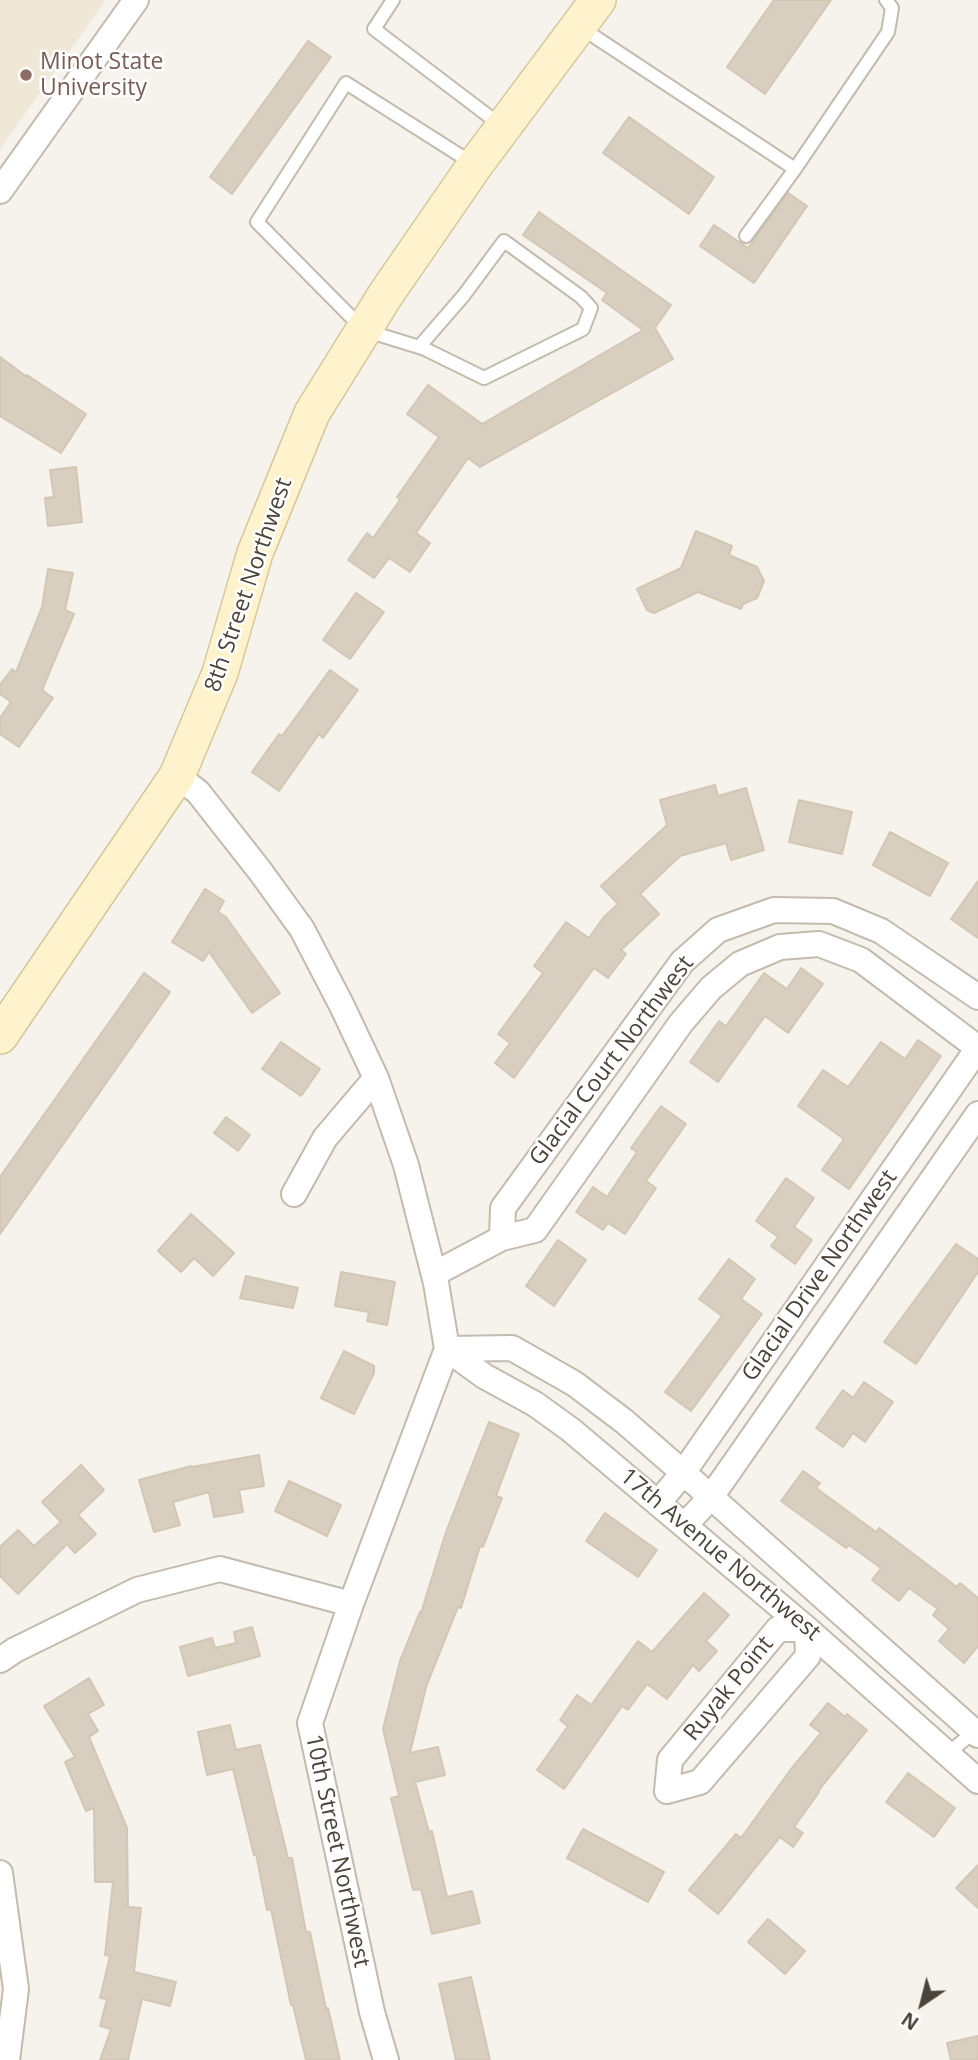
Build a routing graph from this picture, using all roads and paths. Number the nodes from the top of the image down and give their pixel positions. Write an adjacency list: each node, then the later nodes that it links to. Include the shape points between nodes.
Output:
1 (136, 0): 8 (street)
2 (393, 0): 5 (lane, via 374,29)
3 (886, 0): 7 (lane, via 892,8 888,32)
4 (589, 13): 5 (street, 8th Street Northwest); 7 (lane)
5 (503, 127): 6 (street, 8th Street Northwest)
6 (475, 165): 10 (street, 8th Street Northwest); 10 (lane, via 346,83 257,222)
7 (795, 169): 9 (lane)
8 (4, 177)
9 (746, 236)
10 (363, 330): 11 (lane); 12 (street, 8th Street Northwest, via 312,413 255,553 220,673)
11 (419, 347): 11 (lane, via 505,241 591,308 583,329 484,378)
12 (177, 776): 14 (street, 8th Street Northwest); 16 (street, via 198,792 302,929)
13 (978, 997): 19 (street, Glacial Court Northwest, via 881,931 834,911 774,910 718,930 682,962 503,1208)
14 (0, 1036)
15 (978, 1048): 19 (street, via 861,960 819,944 780,947 740,964 711,988 681,1023 535,1230); 22 (street, Glacial Drive Northwest)
16 (376, 1078): 18 (street, via 324,1138); 20 (street, via 406,1165)
17 (978, 1114): 23 (street)
18 (294, 1194)
19 (502, 1238): 20 (street)
20 (434, 1274): 21 (street)
21 (447, 1349): 22 (street, via 512,1348 575,1384); 24 (street, 17th Avenue Northwest, via 535,1404); 26 (street)
22 (683, 1473): 23 (street); 24 (street, Glacial Drive Northwest)
23 (711, 1497): 25 (street); 27 (street)
24 (659, 1502): 25 (street, 17th Avenue Northwest)
25 (685, 1525): 28 (street, 17th Avenue Northwest)
26 (351, 1604): 29 (street, via 220,1569 137,1590); 35 (street, 10th Street Northwest, via 310,1723)
27 (830, 1604): 28 (street); 30 (street)
28 (807, 1629): 28 (street, Ruyak Point, via 778,1629 670,1760 667,1791 700,1782 808,1656); 31 (street, 17th Avenue Northwest)
29 (0, 1660)
30 (976, 1733): 31 (lane)
31 (948, 1754): 32 (street, 17th Avenue Northwest)
32 (978, 1781)
33 (0, 1873): 34 (street, via 16,1989)
34 (7, 2060)
35 (386, 2060)

